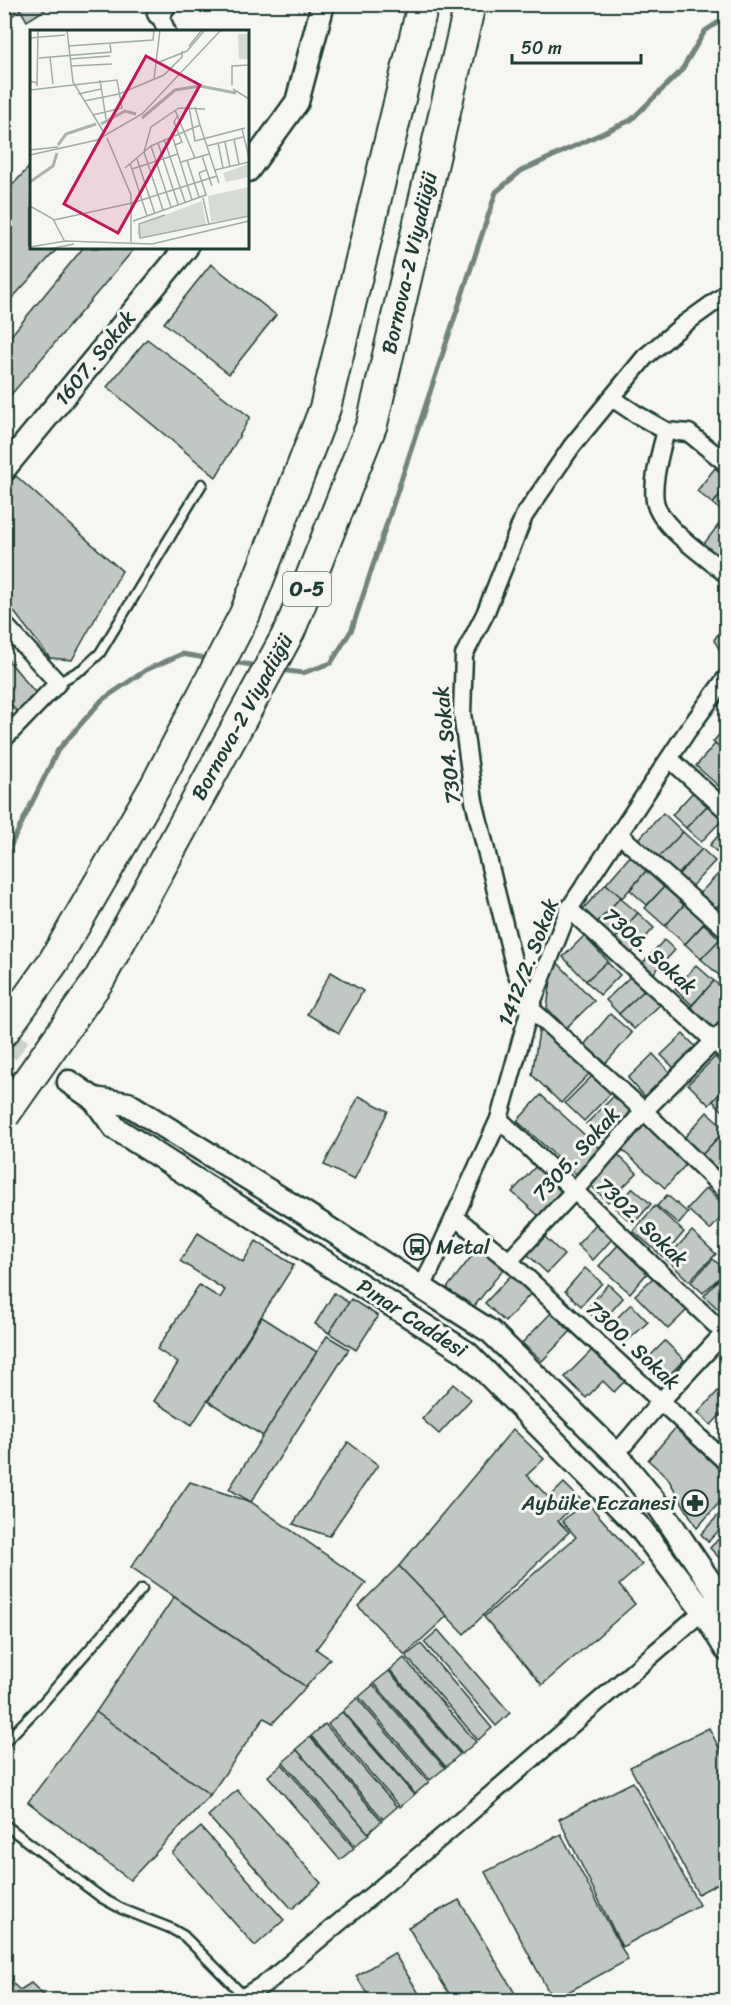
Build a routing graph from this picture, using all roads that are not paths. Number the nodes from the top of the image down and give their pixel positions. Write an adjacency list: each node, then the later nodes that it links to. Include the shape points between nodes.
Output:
1 (324, 4): 4 (main road, via 297,102)
2 (423, 4): 23 (highway, Bornova-2 Viyadüğü / O-5, via 325,408 245,614 156,785 54,961)
3 (470, 4): 28 (highway, Bornova-2 Viyadüğü / O-5, bridge, via 372,424 290,630 99,980)
4 (249, 169)
5 (185, 249): 10 (main road, 1607. Sokak)
6 (726, 294): 7 (street, 7304. Sokak, via 645,357)
7 (612, 398): 8 (street); 22 (street, 7304. Sokak, via 572,446 524,516 485,614 464,655 462,713 474,801 515,969)
8 (666, 431): 9 (street, via 689,433); 12 (street, via 656,475 655,504 666,525)
9 (726, 463)
10 (4, 469)
11 (202, 484): 15 (lane, via 100,653)
12 (726, 573)
13 (4, 624): 15 (street)
14 (726, 678): 17 (street, 1412/2. Sokak)
15 (58, 683): 16 (street)
16 (4, 739)
17 (670, 759): 18 (street); 19 (street, 1412/2. Sokak)
18 (726, 810)
19 (620, 835): 20 (street, 1412/2. Sokak); 21 (street)
20 (569, 909): 22 (street, 1412/2. Sokak); 24 (street, 7306. Sokak)
21 (726, 928)
22 (530, 1008): 27 (street, 7304. Sokak); 29 (street, 1412/2. Sokak)
23 (4, 1031)
24 (723, 1041): 27 (street, 7305. Sokak)
25 (69, 1082): 26 (main road, Pınar Caddesi)
26 (94, 1099): 34 (main road, Pınar Caddesi, via 128,1104); 41 (main road, Pınar Caddesi, via 115,1128 467,1353 641,1529)
27 (644, 1111): 30 (street, 7305. Sokak); 31 (street, 7304. Sokak)
28 (4, 1115)
29 (499, 1119): 30 (street, 7302. Sokak); 32 (street, 1412/2. Sokak)
30 (575, 1190): 33 (street, 7305. Sokak); 35 (street, 7302. Sokak)
31 (726, 1191)
32 (455, 1217): 33 (street); 34 (street, 1412/2. Sokak)
33 (509, 1261): 36 (street, 7300. Sokak)
34 (422, 1288): 37 (main road, Pınar Caddesi, via 491,1332)
35 (725, 1334): 36 (street)
36 (661, 1401): 37 (street); 38 (street, 7300. Sokak)
37 (616, 1454): 40 (main road, Pınar Caddesi)
38 (726, 1462)
39 (142, 1589): 43 (lane)
40 (724, 1596): 41 (street)
41 (703, 1611): 42 (main road, Pınar Caddesi); 45 (street, via 450,1830 269,1981)
42 (726, 1649)
43 (4, 1743)
44 (4, 1824): 45 (lane, via 102,1898 184,1936)
45 (242, 1999)

